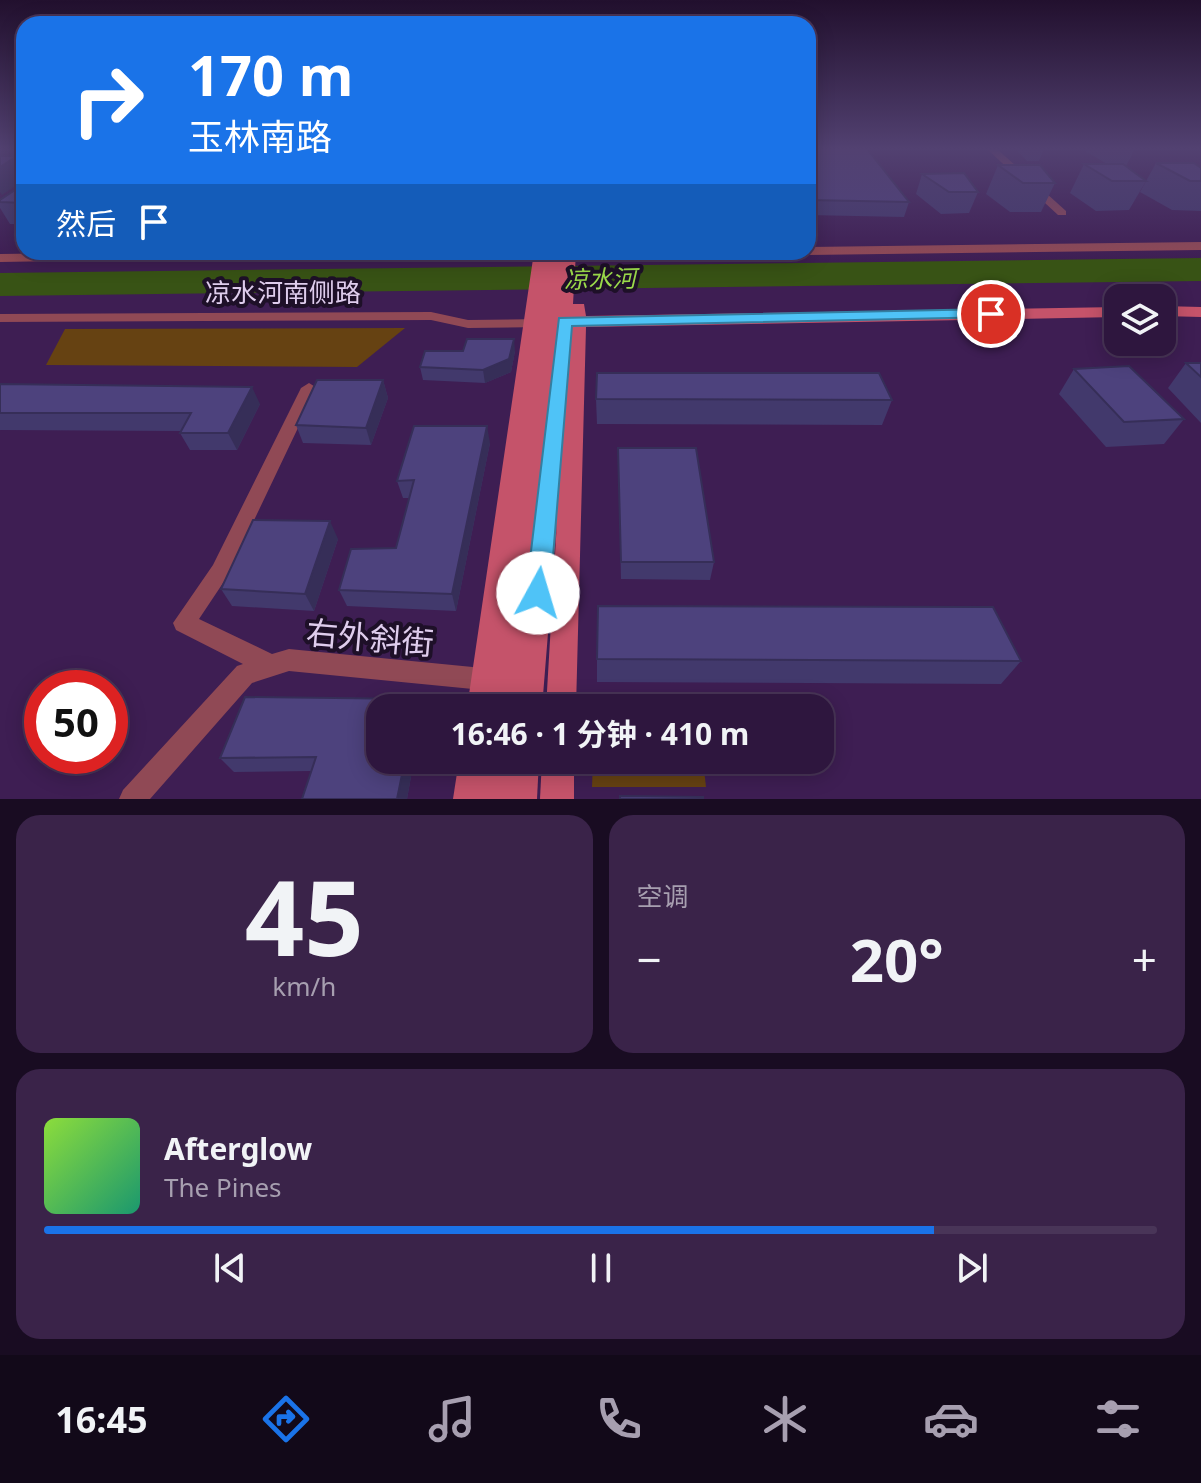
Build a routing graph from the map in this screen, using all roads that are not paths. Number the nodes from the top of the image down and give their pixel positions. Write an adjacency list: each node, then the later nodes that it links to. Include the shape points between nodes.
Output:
1 (1032, 186): 2 (street)
2 (1062, 213)
3 (1201, 246): 4 (street)
4 (816, 251)
5 (560, 260): 10 (main road)
6 (560, 260): 10 (main road)
7 (1176, 311): 9 (main road)
8 (1104, 312): 10 (main road)
9 (1201, 312)
10 (556, 314): 11 (street, 凉水河南侧路, via 468,324 431,316); 14 (main road); 14 (main road); 19 (main road)
11 (0, 318)
12 (309, 388): 13 (street, via 220,571 184,623)
13 (271, 666): 14 (street, 右外斜街, via 289,660); 24 (street, 右外斜街, via 245,674)
14 (507, 682): 15 (main road); 16 (main road); 17 (main road); 18 (street, 右外斜街)
15 (495, 694)
16 (506, 694)
17 (516, 694)
18 (551, 694)
19 (562, 694)
20 (473, 774): 25 (main road)
21 (499, 774): 26 (main road)
22 (522, 774): 27 (main road)
23 (558, 774): 28 (main road)
24 (132, 799)
25 (470, 799)
26 (496, 799)
27 (520, 799)
28 (557, 799)

